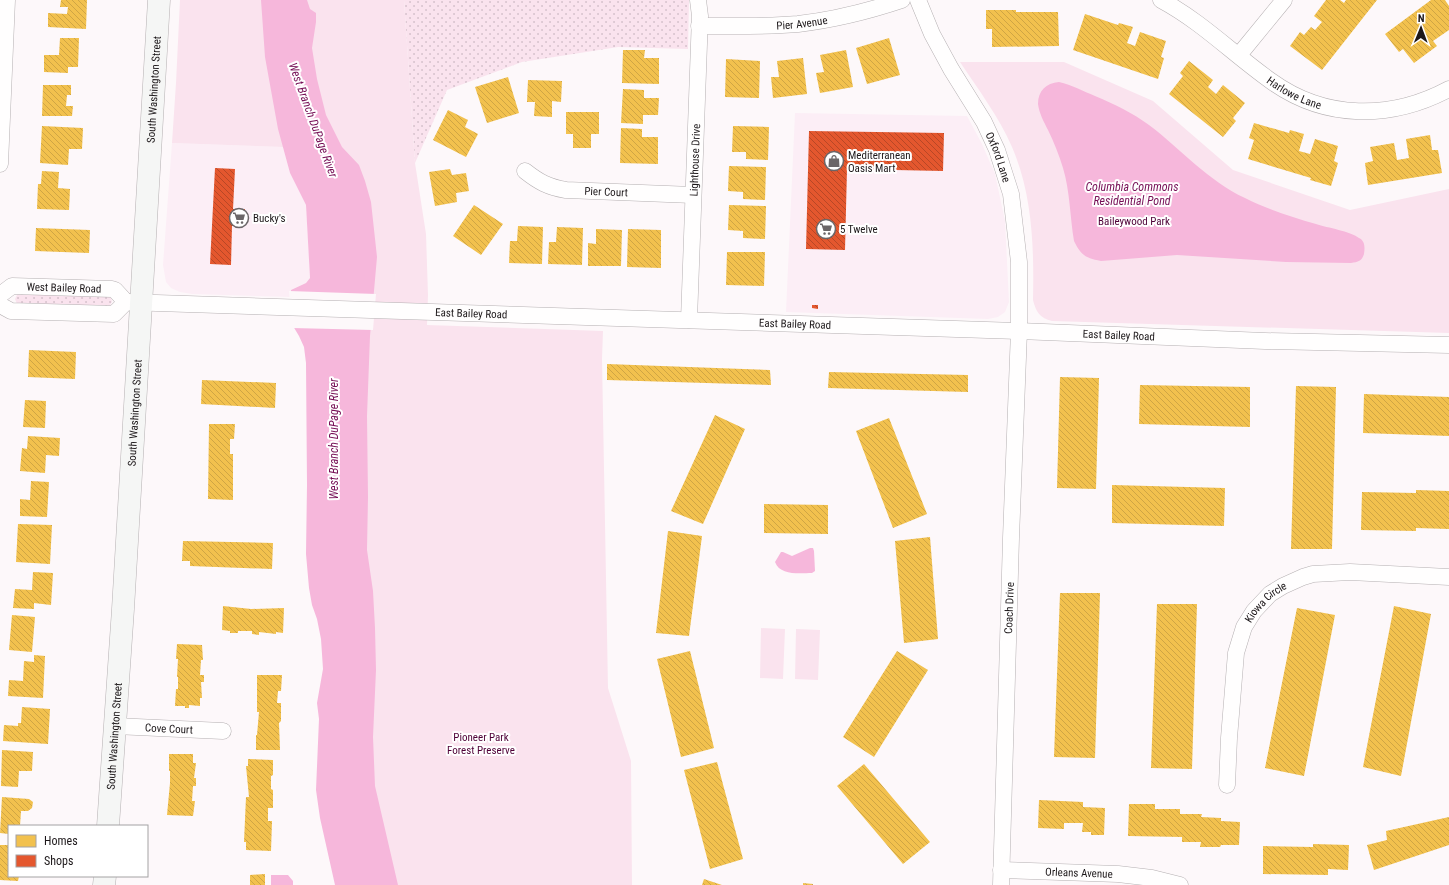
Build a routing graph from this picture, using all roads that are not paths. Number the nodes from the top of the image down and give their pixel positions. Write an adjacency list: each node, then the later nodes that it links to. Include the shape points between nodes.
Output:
1 (7, 0): 11 (street)
2 (159, 0): 15 (main road, South Washington Street)
3 (698, 0): 8 (street, Lighthouse Drive)
4 (902, 0): 8 (street, Pier Avenue, via 798,24)
5 (918, 0): 18 (street, Oxford Lane, via 951,70 984,122 1005,174 1015,217 1019,262)
6 (1161, 0): 9 (street, Harlowe Lane, via 1199,23)
7 (1284, 0): 9 (street)
8 (700, 26): 13 (street, Lighthouse Drive)
9 (1239, 55): 10 (street, Harlowe Lane, via 1287,92 1321,106 1336,109 1356,112 1393,109 1430,99)
10 (1449, 89)
11 (0, 164)
12 (525, 171): 13 (street, Pier Court, via 538,182 566,190)
13 (693, 195): 17 (street, Lighthouse Drive)
14 (0, 295): 15 (street, West Bailey Road, via 12,286 112,289)
15 (133, 302): 16 (street, via 114,314 11,311); 17 (street, East Bailey Road); 21 (main road, South Washington Street)
16 (0, 305)
17 (689, 320): 18 (street, East Bailey Road)
18 (1019, 331): 19 (street, East Bailey Road); 25 (street, Coach Drive)
19 (1449, 345)
20 (1449, 577): 23 (street, Kiowa Circle, via 1350,572 1313,574 1270,594 1254,611 1244,627 1236,654)
21 (115, 726): 22 (street, Cove Court); 24 (main road, South Washington Street)
22 (223, 731)
23 (1227, 785)
24 (108, 825)
25 (1001, 878): 26 (street, Orleans Avenue, via 1118,874 1152,878)
26 (1180, 885)

